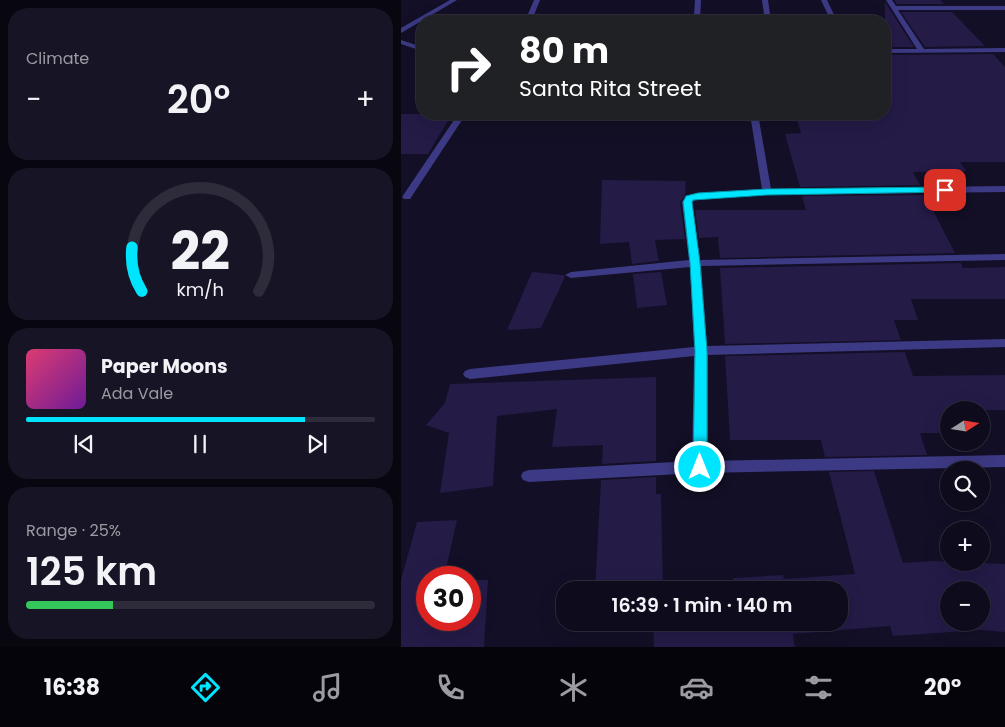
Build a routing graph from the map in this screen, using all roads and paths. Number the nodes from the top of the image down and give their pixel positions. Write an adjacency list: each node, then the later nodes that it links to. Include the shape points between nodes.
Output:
1 (453, 0): 11 (street)
2 (537, 0): 12 (street)
3 (698, 0): 13 (street)
4 (765, 0): 14 (street)
5 (824, 0): 15 (street)
6 (889, 0): 8 (street)
7 (953, 0): 9 (street)
8 (895, 8): 9 (street); 22 (street)
9 (961, 8): 10 (street)
10 (1005, 8)
11 (428, 15)
12 (531, 15)
13 (698, 15)
14 (767, 15)
15 (830, 15)
16 (416, 22): 17 (street)
17 (401, 31)
18 (401, 42): 19 (street)
19 (416, 47)
20 (1005, 50): 22 (street)
21 (891, 51): 22 (street)
22 (922, 51)
23 (458, 120): 27 (street)
24 (755, 120): 26 (street)
25 (1005, 189): 26 (street)
26 (767, 192): 29 (street, via 689,198)
27 (407, 196)
28 (1005, 257): 29 (street)
29 (695, 263): 30 (street); 32 (street)
30 (571, 275)
31 (1005, 343): 32 (street)
32 (701, 351): 33 (street); 35 (street)
33 (470, 374)
34 (1005, 462): 35 (street)
35 (700, 467): 36 (street)
36 (529, 476)

